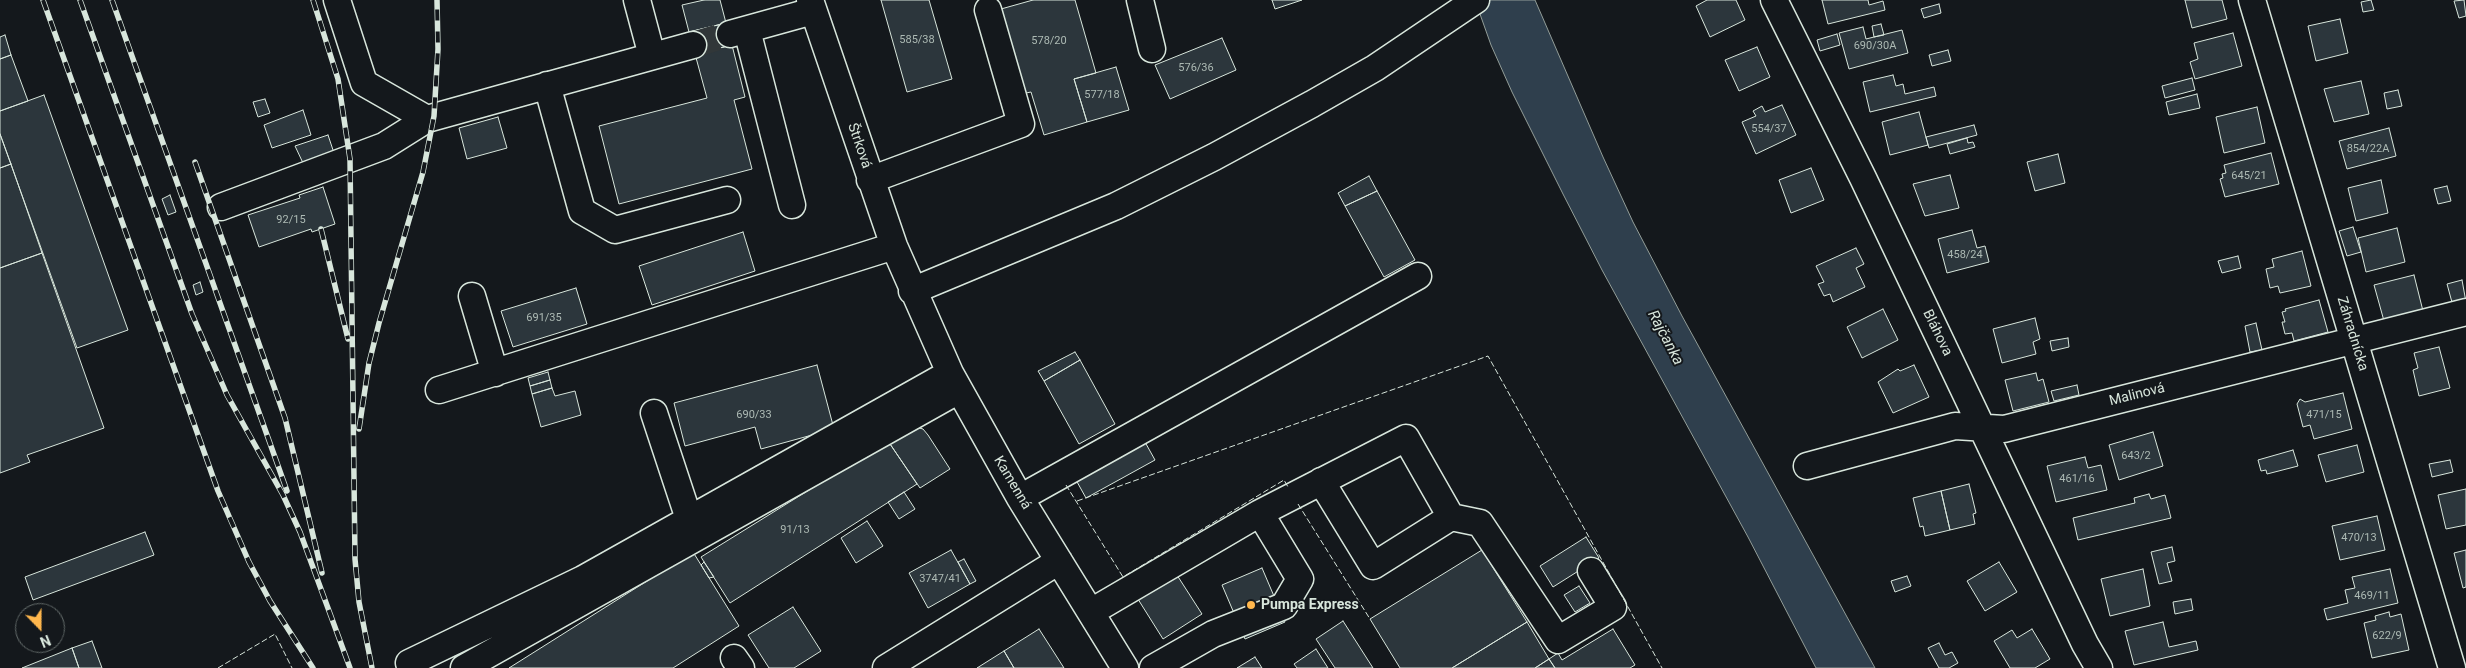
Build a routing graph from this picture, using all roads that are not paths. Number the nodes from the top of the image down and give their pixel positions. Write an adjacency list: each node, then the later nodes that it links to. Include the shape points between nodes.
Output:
1 (337, 0): 13 (street, via 364,83)
2 (637, 0): 11 (street)
3 (1140, 0): 10 (street)
4 (1476, 0): 20 (street, via 1375,68 1198,165 1116,206)
5 (1774, 0): 28 (street, Bláhova)
6 (2252, 0): 23 (street, Záhradnícka)
7 (812, 6): 14 (street, Štrková); 16 (street, via 738,32)
8 (988, 10): 14 (street, via 1022,124)
9 (693, 45): 11 (street)
10 (1152, 49)
11 (652, 56): 12 (street)
12 (547, 85): 13 (street); 15 (street, via 582,211 615,230)
13 (427, 119): 17 (street, via 384,146)
14 (870, 180): 18 (street, Štrková)
15 (727, 200)
16 (792, 205)
17 (221, 207)
18 (894, 246): 20 (street, Štrková); 24 (street)
19 (1418, 276): 31 (street)
20 (912, 291): 25 (street, Kamenná)
21 (472, 296): 24 (street)
22 (2466, 312): 23 (street, Malinová)
23 (2354, 339): 28 (street, Malinová, via 2004,429); 44 (street, Záhradnícka)
24 (495, 373): 26 (street)
25 (955, 382): 31 (street, Kamenná); 34 (street); 39 (street)
26 (439, 390)
27 (654, 413): 34 (street)
28 (1983, 428): 29 (street, Malinová, via 1955,426); 43 (street, Bláhova)
29 (1807, 466)
30 (1321, 481): 32 (street); 33 (street, via 1406,438); 33 (street, via 1373,566)
31 (1020, 498): 35 (street, Kamenná)
32 (1260, 512): 37 (street); 42 (street, via 1300,580 1284,606 1213,634)
33 (1451, 517): 36 (street, via 1480,523 1558,640 1613,606)
34 (689, 519): 38 (street, via 583,579)
35 (1059, 561): 37 (street, Kamenná); 40 (street)
36 (1591, 571)
37 (1092, 612): 41 (street, Kamenná)
38 (408, 662)
39 (464, 668)
40 (886, 668)
41 (1126, 668)
42 (1153, 668)
43 (2098, 668)
44 (2452, 668)

